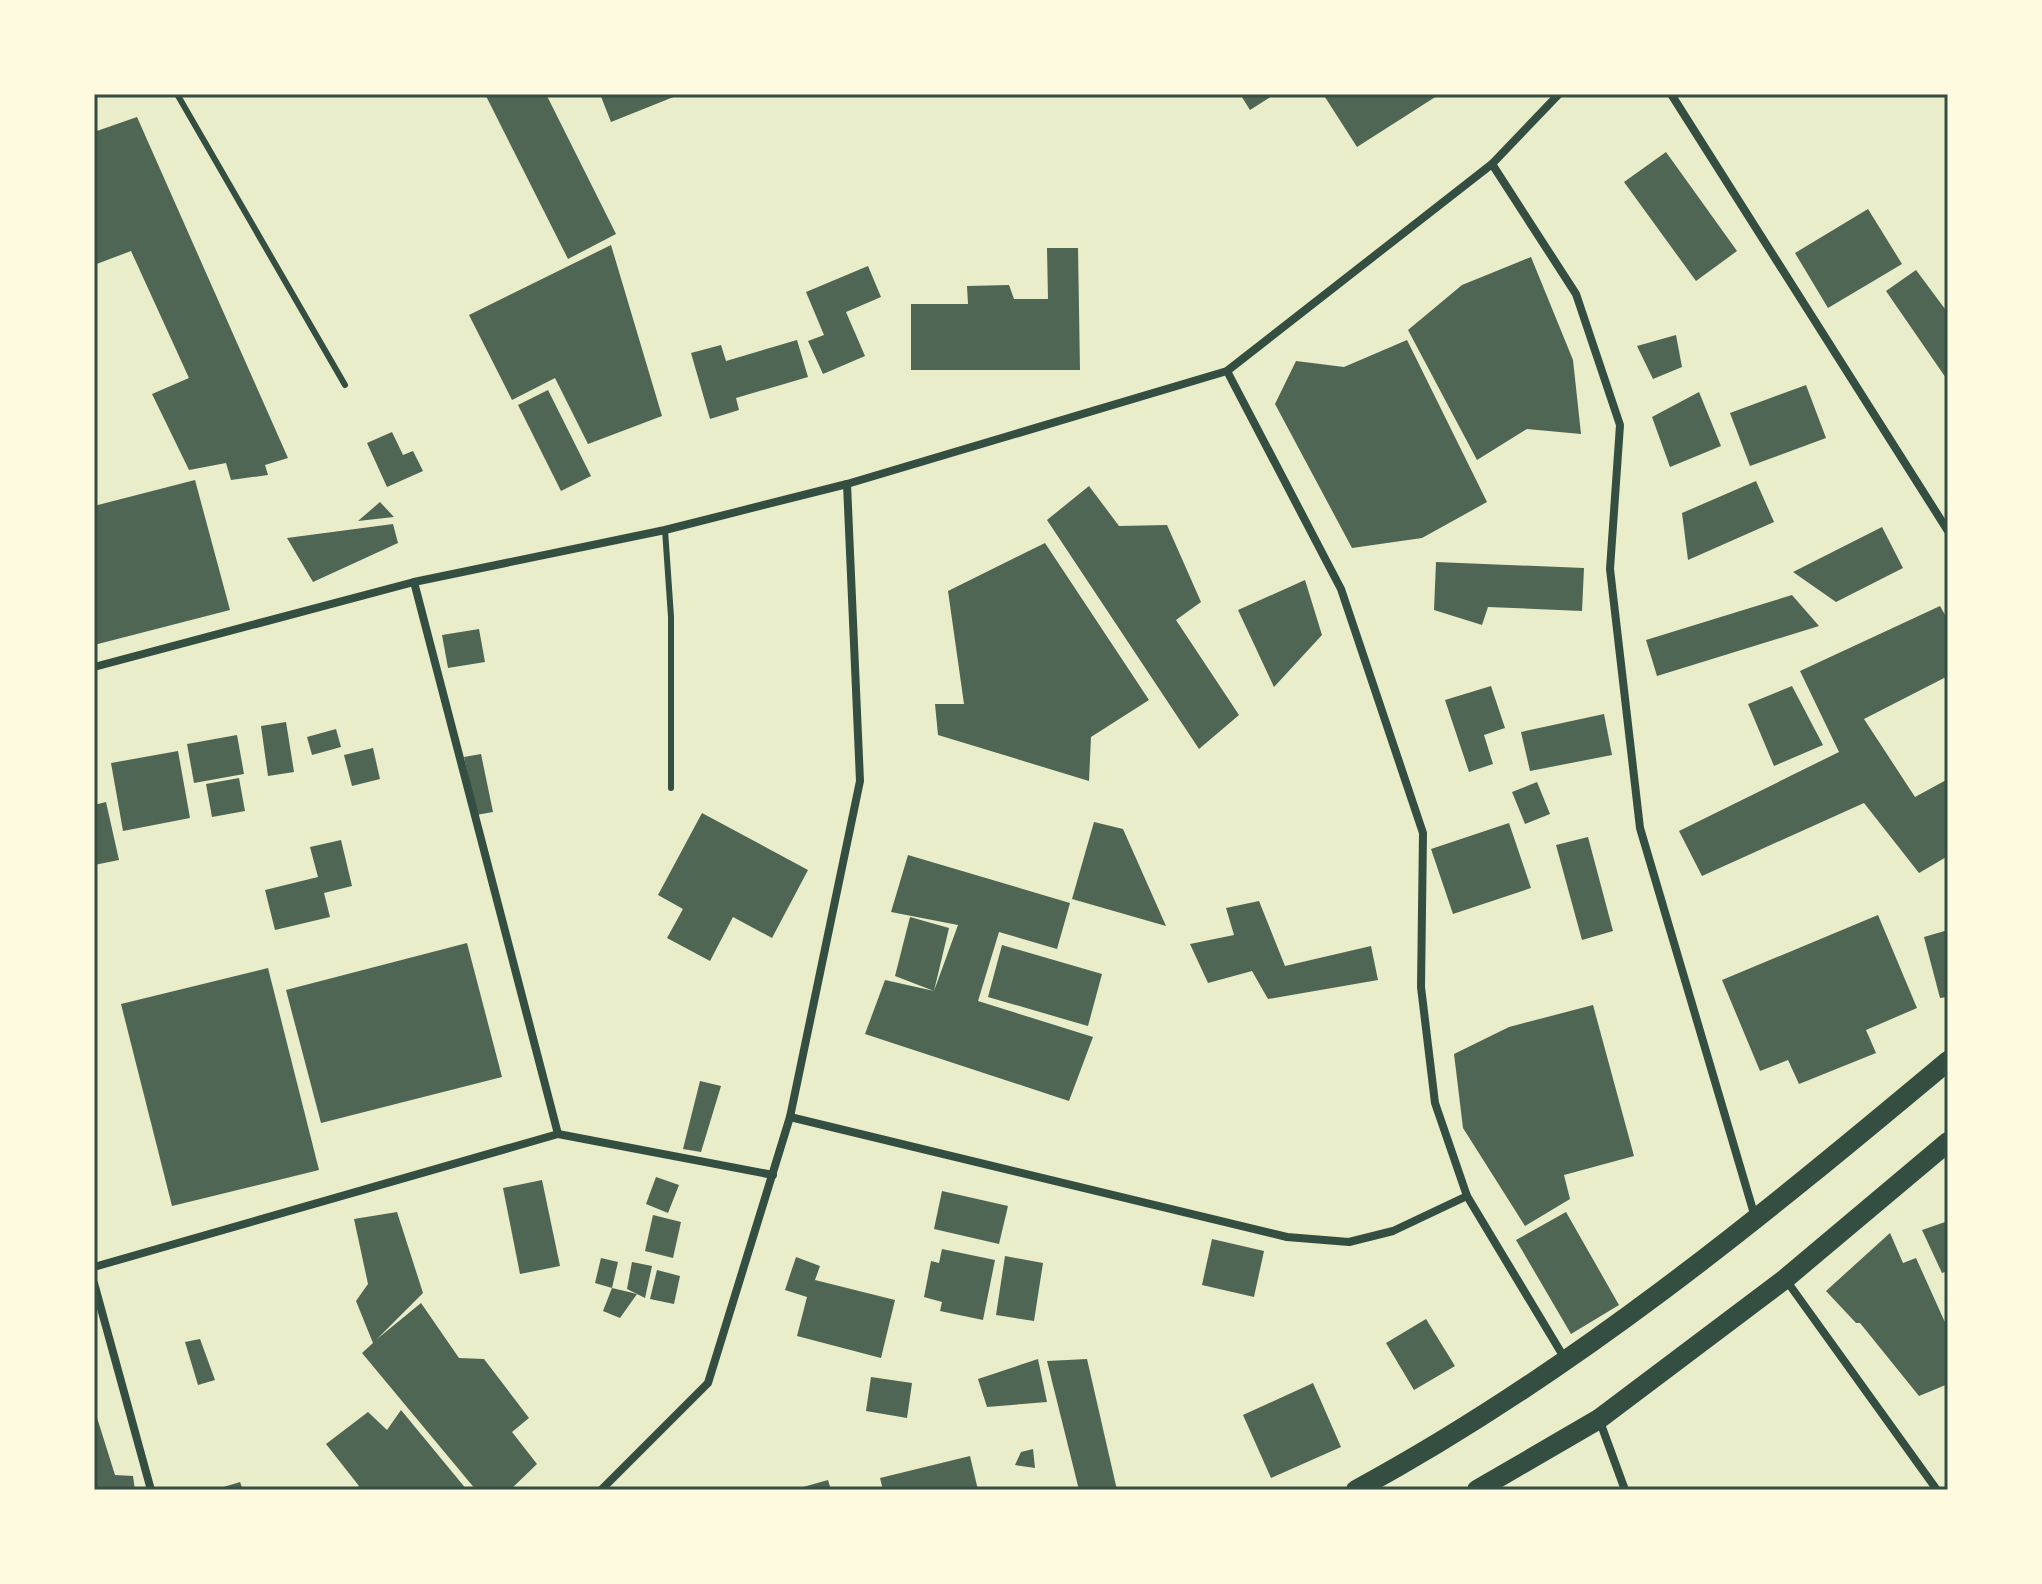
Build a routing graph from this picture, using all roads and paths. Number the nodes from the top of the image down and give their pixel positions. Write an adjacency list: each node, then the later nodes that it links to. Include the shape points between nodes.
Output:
1 (177, 94): 6 (lane)
2 (1559, 94): 4 (street)
3 (1671, 94): 9 (street)
4 (1492, 164): 5 (street); 19 (street, via 1576,294 1620,425 1610,569 1640,828)
5 (1227, 371): 7 (street); 18 (street, via 1341,589 1423,833 1421,987 1426,1030 1435,1103)
6 (345, 385)
7 (847, 484): 8 (street); 14 (street, via 860,781)
8 (665, 530): 10 (street); 12 (lane)
9 (1948, 531)
10 (414, 582): 11 (street); 15 (street)
11 (94, 667)
12 (671, 788)
13 (1948, 1061): 19 (main road)
14 (790, 1117): 17 (street); 18 (street, via 1287,1237 1349,1242 1393,1231)
15 (558, 1134): 17 (street); 20 (street)
16 (1948, 1142): 21 (main road)
17 (773, 1175): 26 (street, via 708,1383)
18 (1467, 1196): 23 (street)
19 (1756, 1221): 23 (main road)
20 (94, 1267)
21 (1785, 1279): 24 (main road); 30 (street)
22 (94, 1283): 25 (street)
23 (1568, 1363): 27 (main road)
24 (1599, 1419): 28 (main road); 29 (street)
25 (151, 1490)
26 (601, 1490)
27 (1356, 1490)
28 (1477, 1490)
29 (1625, 1490)
30 (1937, 1490)

